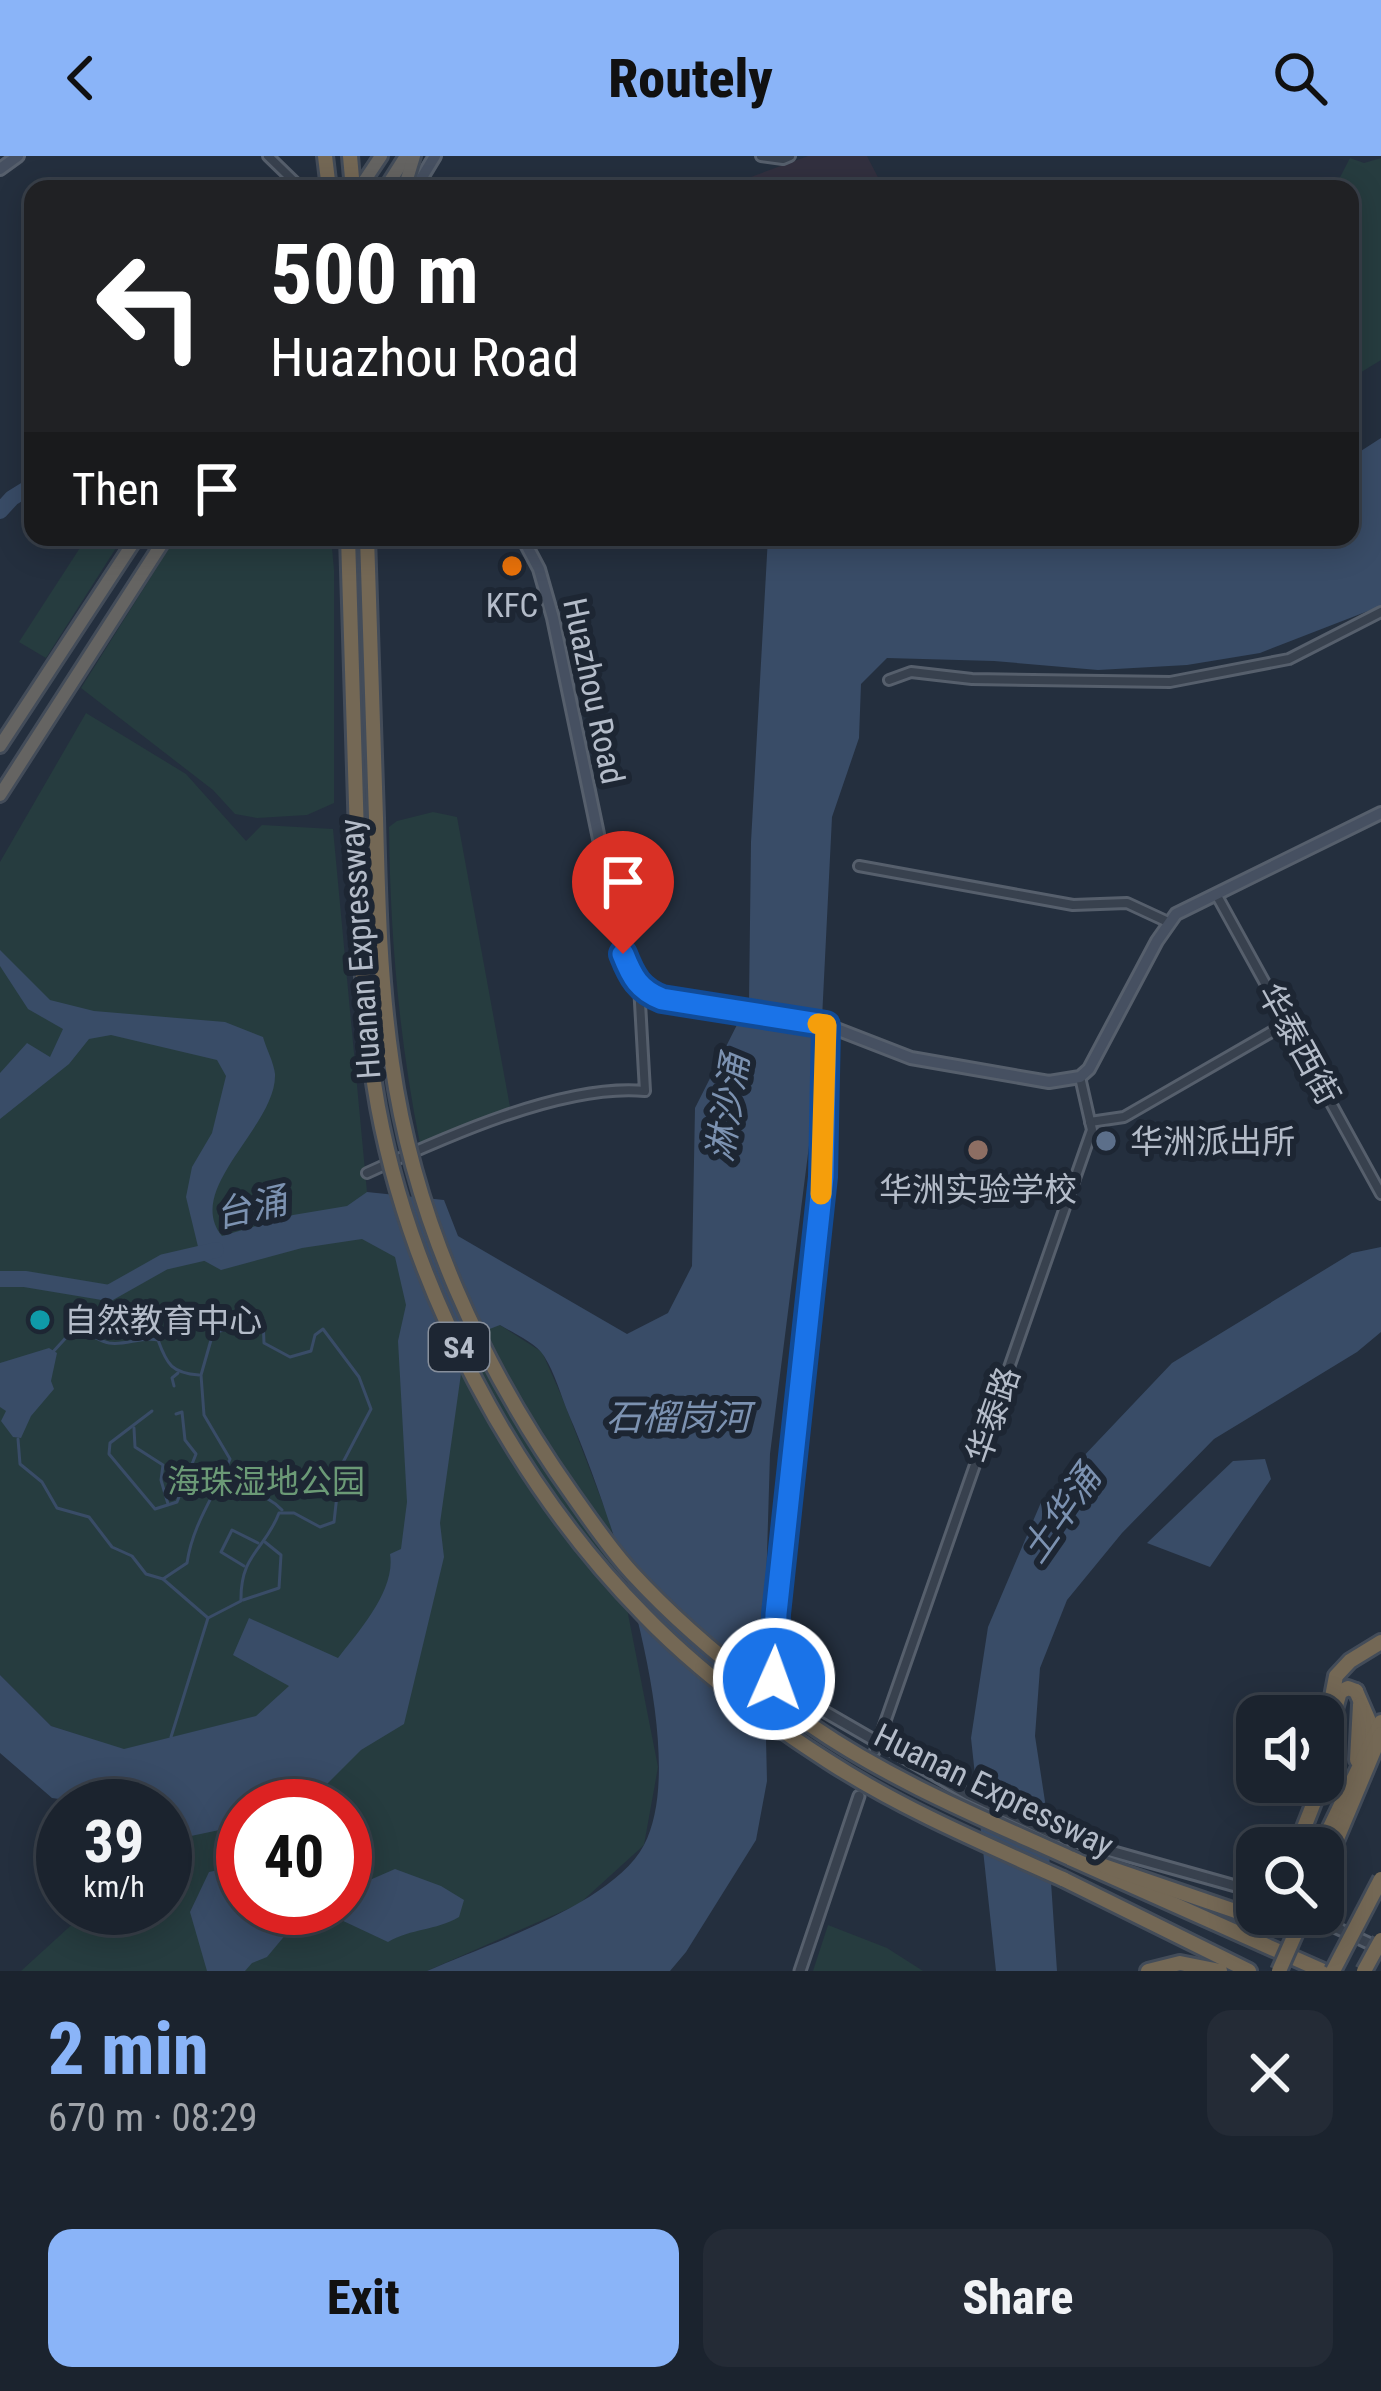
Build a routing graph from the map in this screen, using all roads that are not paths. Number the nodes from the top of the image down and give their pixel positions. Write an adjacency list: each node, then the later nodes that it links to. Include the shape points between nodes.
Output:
1 (18, 156): 6 (main road)
2 (268, 156): 7 (street)
3 (410, 156): 8 (highway)
4 (761, 156): 5 (street)
5 (790, 156)
6 (0, 169)
7 (293, 180)
8 (392, 180)
9 (131, 546): 16 (highway)
10 (160, 546): 17 (highway)
11 (348, 546): 51 (highway, Huanan Expressway / S4, bridge, via 363,996 375,1087 414,1236 483,1394 602,1569 711,1676 918,1813)
12 (367, 546): 40 (highway, Huanan Expressway / S4, bridge, via 379,920 392,1066 433,1227 505,1390 628,1569 737,1670 875,1765)
13 (527, 546): 22 (main road, Huazhou Road, via 553,618 623,954)
14 (1381, 612): 15 (street, via 1288,659 1170,682 911,672)
15 (889, 680)
16 (0, 746)
17 (0, 795)
18 (1381, 813): 20 (main road)
19 (860, 866): 21 (street, via 1073,905 1127,903)
20 (1216, 894): 21 (main road); 23 (street, 华泰西街)
21 (1168, 922): 25 (main road)
22 (639, 985): 24 (main road, via 662,999); 27 (street, via 645,1091 602,1090 469,1127)
23 (1287, 1023): 26 (street, via 1124,1117); 28 (street, 华泰西街)
24 (826, 1025): 25 (main road, via 911,1058 1049,1082); 35 (street, via 823,1177 774,1679)
25 (1080, 1077): 26 (street, 华泰路)
26 (1090, 1122): 35 (street, 华泰路)
27 (367, 1172)
28 (1381, 1194)
29 (1380, 1643): 31 (highway, via 1336,1676)
30 (1356, 1691): 32 (highway); 34 (highway); 36 (highway)
31 (1332, 1695)
32 (1338, 1695)
33 (1381, 1722): 34 (highway)
34 (1376, 1738): 36 (highway)
35 (877, 1746): 42 (street, via 1057,1836)
36 (1358, 1779): 38 (highway); 39 (highway)
37 (860, 1796): 48 (street)
38 (1332, 1827)
39 (1340, 1827)
40 (1070, 1858): 44 (highway); 53 (highway, Huanan Expressway / S4)
41 (1381, 1879): 54 (highway, bridge)
42 (1236, 1886)
43 (1381, 1898): 54 (highway, bridge)
44 (1236, 1911)
45 (1296, 1935): 52 (highway, bridge)
46 (1344, 1935): 47 (street)
47 (1376, 1952)
48 (800, 1971)
49 (1148, 1971): 50 (highway, via 1174,1963)
50 (1220, 1971)
51 (1249, 1971)
52 (1279, 1971)
53 (1323, 1971)
54 (1337, 1971)

